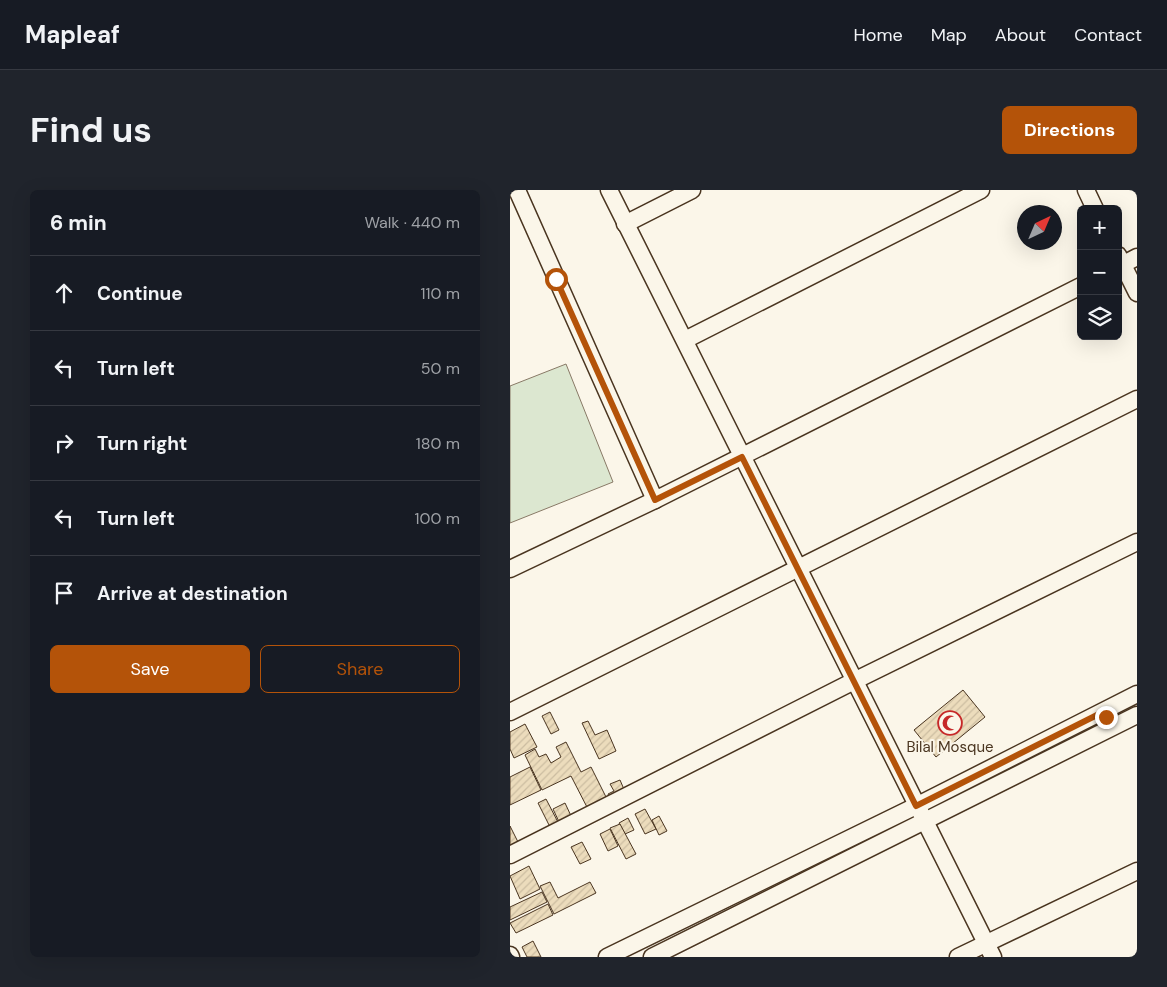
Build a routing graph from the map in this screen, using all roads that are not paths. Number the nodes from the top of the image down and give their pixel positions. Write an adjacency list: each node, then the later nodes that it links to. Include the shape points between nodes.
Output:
1 (608, 190): 7 (street)
2 (692, 190): 7 (street)
3 (981, 190): 11 (street)
4 (1086, 190): 6 (street)
5 (517, 199): 14 (street)
6 (1093, 205)
7 (625, 224): 11 (street)
8 (1124, 261): 10 (street)
9 (1077, 288): 13 (street)
10 (1137, 293)
11 (685, 340): 13 (street)
12 (1137, 399): 17 (street)
13 (742, 457): 14 (street); 17 (street)
14 (655, 500): 16 (street)
15 (1137, 542): 18 (street)
16 (510, 569)
17 (798, 569): 18 (street); 20 (street)
18 (854, 681): 24 (street); 26 (street)
19 (1137, 694): 21 (street)
20 (510, 712)
21 (1103, 712): 23 (street); 24 (street)
22 (1137, 715): 23 (street)
23 (1111, 728): 25 (street)
24 (916, 806): 25 (street); 29 (street)
25 (925, 821): 28 (street); 30 (street)
26 (510, 855)
27 (1137, 870): 28 (street)
28 (989, 950): 31 (street)
29 (607, 957)
30 (652, 957)
31 (958, 957)

